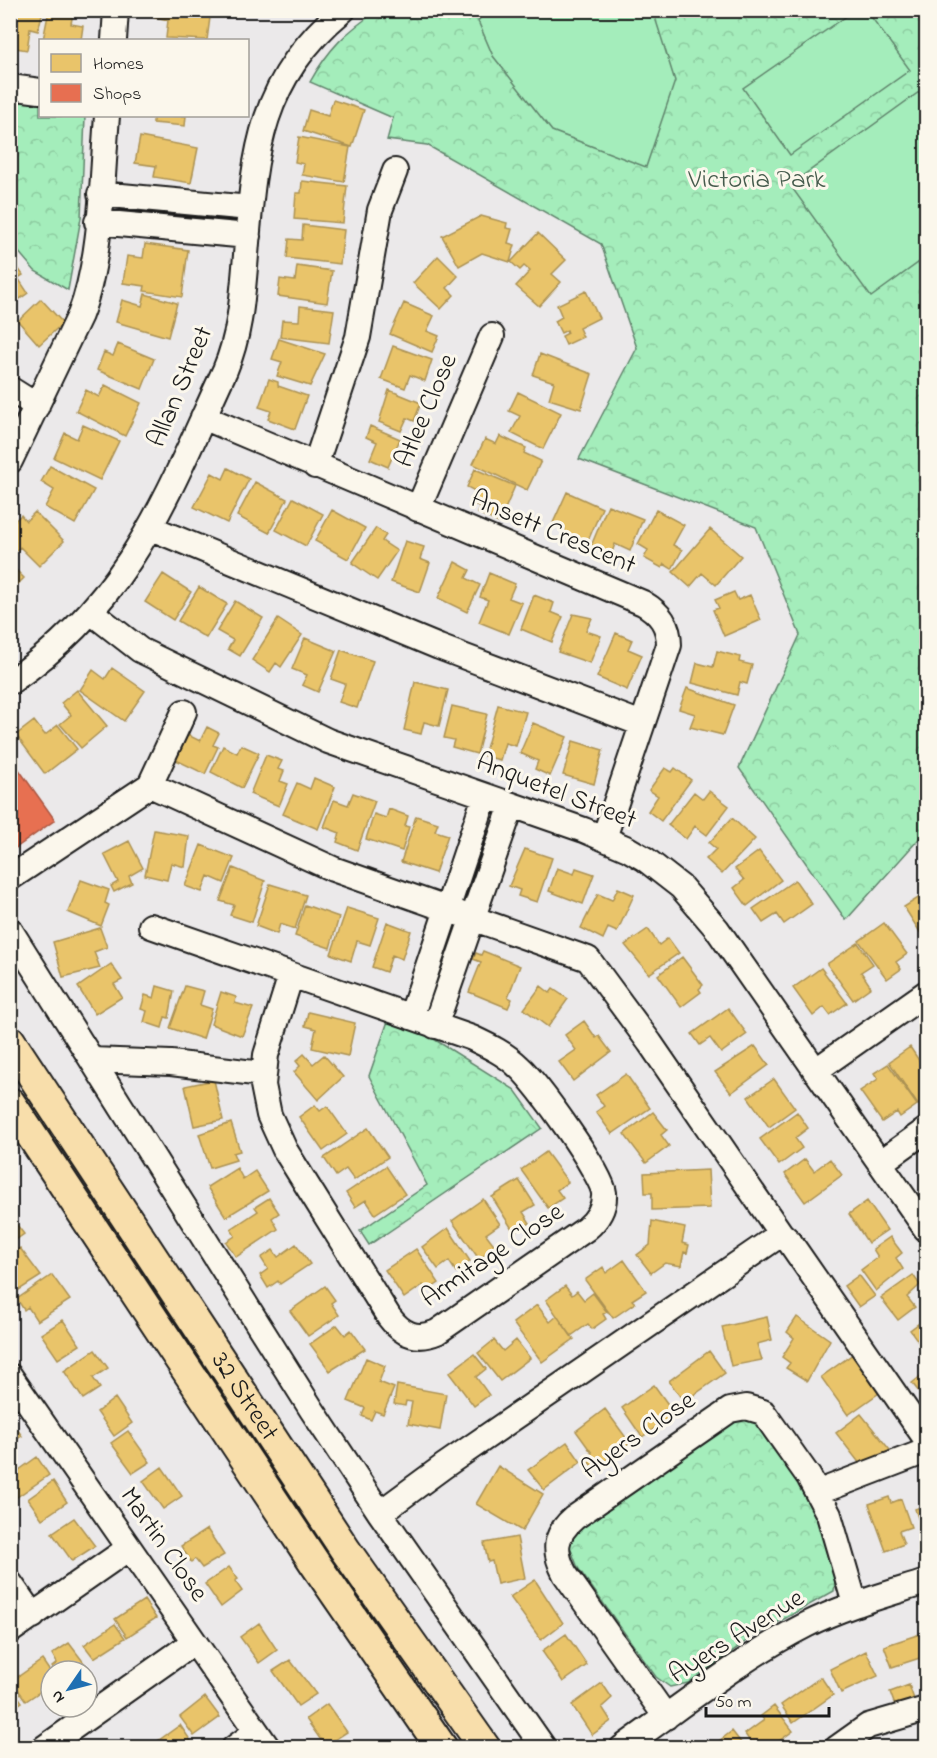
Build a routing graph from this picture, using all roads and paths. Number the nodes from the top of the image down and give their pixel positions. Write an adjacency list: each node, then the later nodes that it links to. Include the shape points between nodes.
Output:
1 (116, 10): 3 (street)
2 (344, 10): 9 (street, Allan Street, via 311,40 276,92 254,166)
3 (114, 39)
4 (10, 87): 5 (street)
5 (39, 91)
6 (107, 117): 8 (street)
7 (395, 171): 17 (street, via 380,210 358,338)
8 (100, 194): 9 (street); 10 (street)
9 (250, 208): 11 (street, Allan Street)
10 (97, 222): 11 (street); 14 (street, via 84,303)
11 (248, 236): 15 (street, Allan Street, via 237,334)
12 (492, 336): 18 (street, Atlee Close)
13 (10, 389): 14 (street)
14 (37, 406): 16 (street)
15 (204, 417): 17 (street, Ansett Crescent); 19 (street, Allan Street)
16 (10, 461)
17 (315, 466): 18 (street, Ansett Crescent)
18 (418, 509): 23 (street, Ansett Crescent, via 643,603 657,613 668,628 669,645)
19 (151, 528): 20 (street, Allan Street); 23 (street, via 439,647)
20 (91, 612): 21 (street, Allan Street, via 54,649); 25 (street, Anquetel Street, via 150,655 328,741)
21 (10, 682)
22 (184, 712): 24 (street)
23 (642, 724): 27 (street, Ansett Crescent)
24 (150, 784): 28 (street); 29 (street, via 333,869)
25 (486, 796): 26 (street, Anquetel Street); 29 (street)
26 (512, 805): 27 (street, Anquetel Street); 30 (street)
27 (604, 838): 39 (street, Anquetel Street, via 645,859 694,901)
28 (10, 878)
29 (446, 910): 30 (street); 35 (street)
30 (473, 918): 36 (street); 45 (street, via 588,959 651,1043)
31 (151, 926): 33 (street, Armitage Close)
32 (10, 930): 38 (street)
33 (291, 975): 35 (street, Armitage Close); 40 (street, Armitage Close, via 269,1038)
34 (927, 993): 39 (street)
35 (411, 1017): 36 (street, Armitage Close)
36 (435, 1026): 40 (street, Armitage Close, via 487,1045 520,1067 597,1173 604,1193 601,1212 586,1229 428,1336 407,1335 389,1317 280,1141 269,1114)
37 (10, 1041): 64 (main road, 32 Street, via 346,1551)
38 (92, 1060): 40 (street, via 171,1063); 50 (street)
39 (815, 1071): 43 (street, Anquetel Street)
40 (263, 1074)
41 (10, 1103): 63 (main road, 32 Street)
42 (927, 1130): 43 (street)
43 (880, 1163): 44 (street, Anquetel Street)
44 (927, 1229)
45 (781, 1234): 47 (street); 50 (street)
46 (10, 1376): 51 (street, Martin Close)
47 (927, 1444)
48 (927, 1451): 49 (street)
49 (819, 1492): 54 (street, Ayers Close); 59 (street, Ayers Close, via 770,1419 754,1408 736,1408 574,1518 558,1536 556,1547 565,1574)
50 (380, 1513): 65 (street)
51 (129, 1548): 55 (street); 57 (street, Martin Close)
52 (927, 1582): 54 (street, Ayers Avenue)
53 (10, 1583): 55 (street)
54 (855, 1604): 59 (street, Ayers Avenue, via 784,1637)
55 (33, 1616): 56 (street)
56 (10, 1631)
57 (194, 1642): 60 (street, Martin Close); 61 (street)
58 (927, 1709): 67 (street, via 868,1726)
59 (666, 1717): 66 (street, Ayers Avenue)
60 (262, 1739): 62 (street)
61 (44, 1748)
62 (234, 1748)
63 (442, 1748)
64 (485, 1748)
65 (544, 1748)
66 (622, 1748)
67 (837, 1748)

